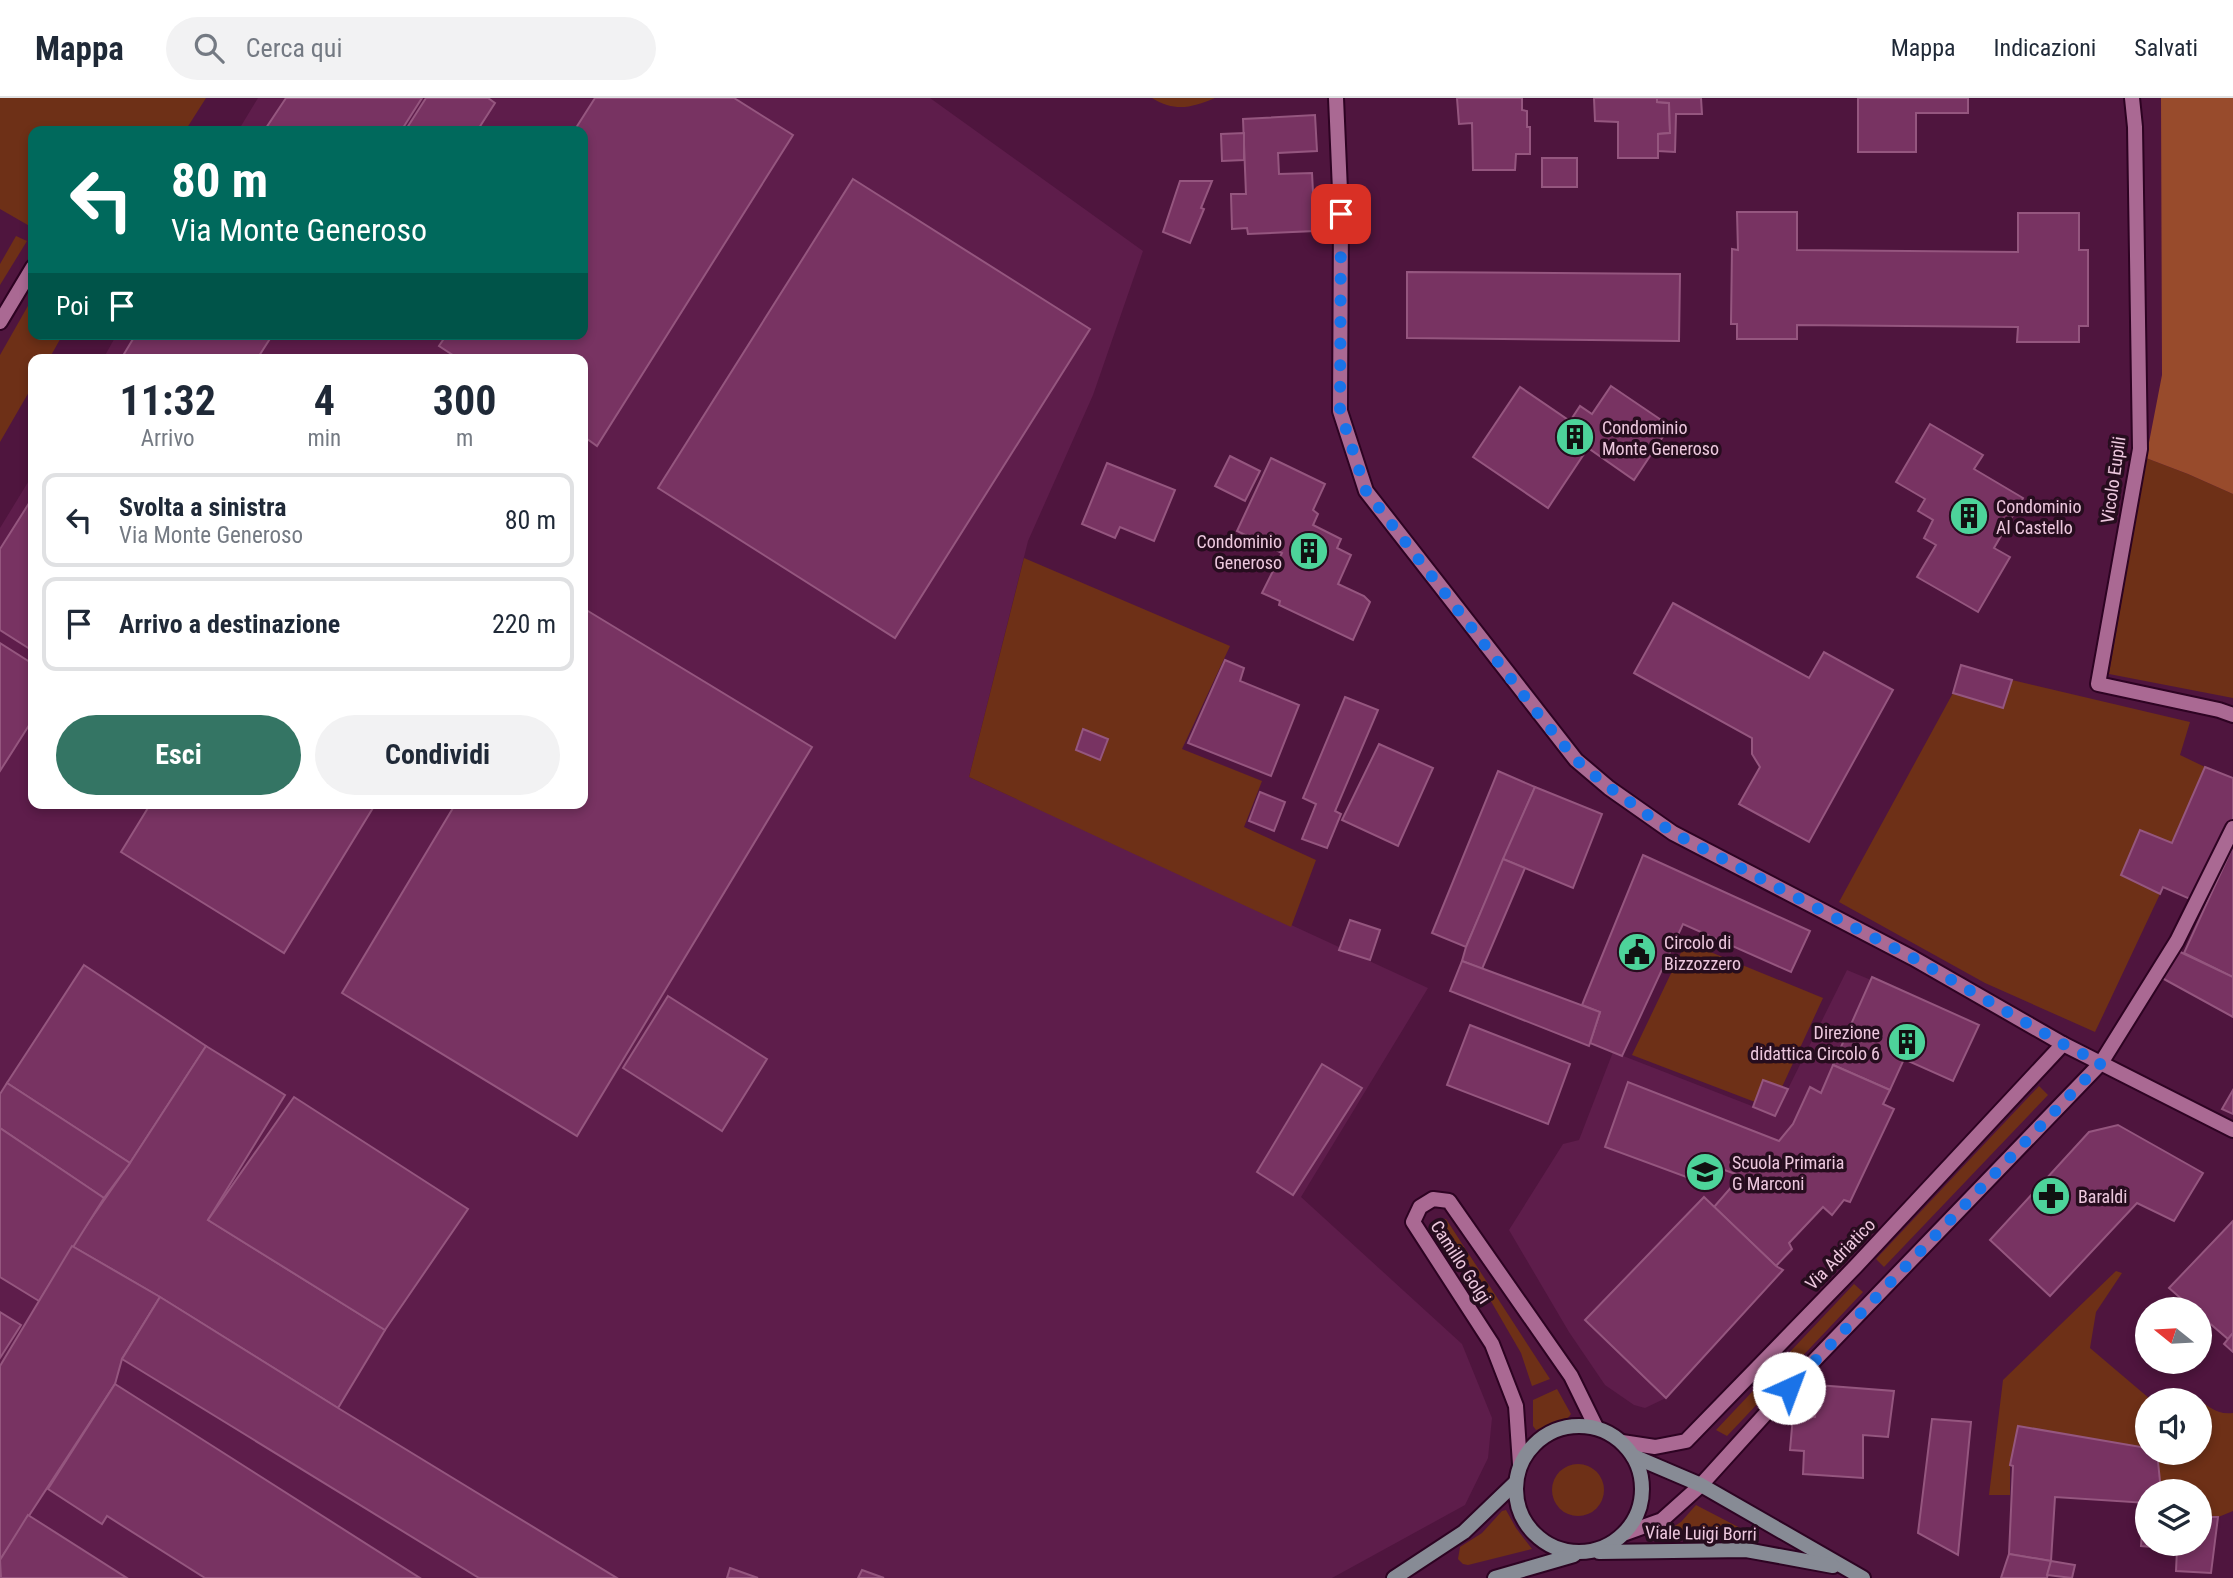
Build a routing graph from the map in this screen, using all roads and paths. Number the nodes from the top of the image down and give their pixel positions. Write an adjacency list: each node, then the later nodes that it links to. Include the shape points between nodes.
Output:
1 (1336, 98): 7 (street, via 1341,214 1340,411 1366,491 1551,730 1576,760 1606,785 1673,833 1913,958)
2 (2132, 98): 5 (street, Vicolo Eupili, via 2140,449 2098,684)
3 (28, 275): 4 (street)
4 (0, 321)
5 (2233, 715)
6 (2233, 828): 8 (street, via 2177,941)
7 (2063, 1044): 8 (street); 11 (street, Via Adriatico, via 1686,1441 1655,1447)
8 (2101, 1063): 9 (street); 15 (street, via 1807,1368)
9 (2233, 1129)
10 (1596, 1427): 11 (main road); 13 (main road, via 1570,1426 1549,1433 1532,1446); 13 (street, Camillo Golgi, via 1571,1376 1449,1201 1433,1199 1420,1207 1413,1222 1492,1344 1516,1406)
11 (1622, 1442): 12 (main road)
12 (1633, 1456): 15 (main road, Viale Luigi Borri); 16 (main road, via 1643,1482 1640,1509)
13 (1520, 1464): 14 (main road)
14 (1516, 1483): 17 (main road, via 1517,1504 1525,1524 1540,1540 1558,1550); 19 (main road, via 1464,1532)
15 (1701, 1485): 16 (street, via 1662,1520); 18 (main road, Viale Luigi Borri)
16 (1626, 1533): 17 (main road, via 1611,1545)
17 (1587, 1553): 18 (main road, Viale Luigi Borri, via 1746,1550); 20 (main road, Viale Luigi Borri)
18 (1848, 1569): 21 (main road, Viale Luigi Borri)
19 (1394, 1578)
20 (1495, 1578)
21 (1863, 1578)

